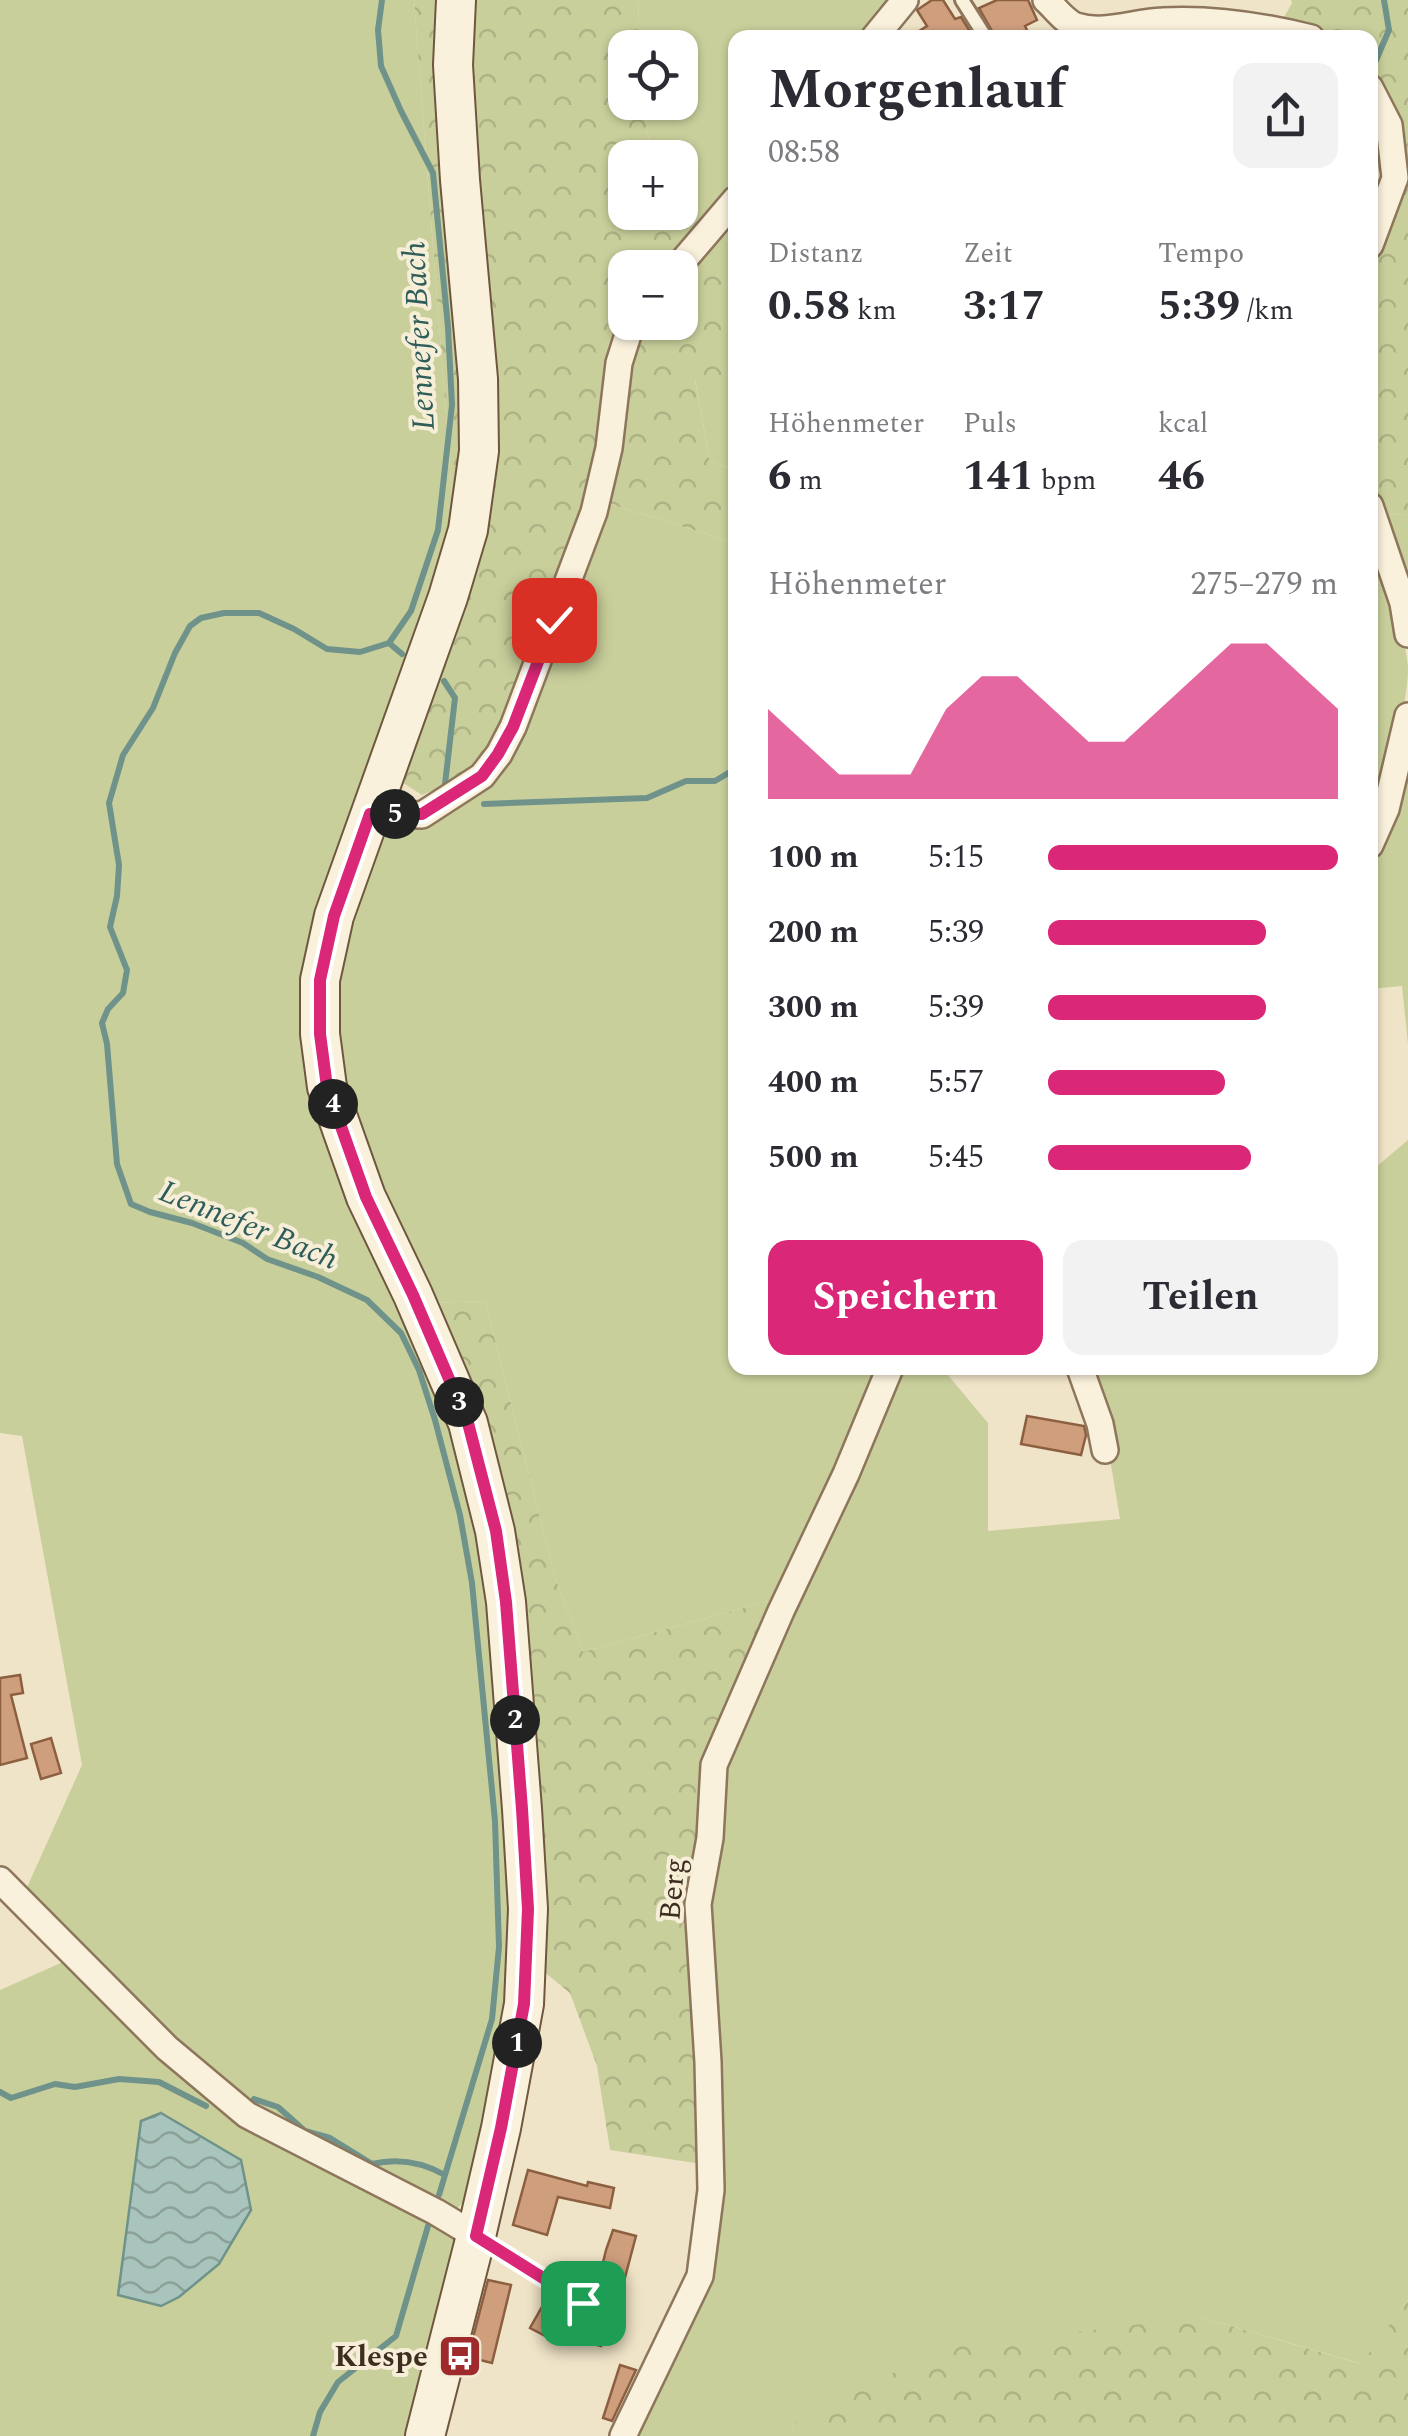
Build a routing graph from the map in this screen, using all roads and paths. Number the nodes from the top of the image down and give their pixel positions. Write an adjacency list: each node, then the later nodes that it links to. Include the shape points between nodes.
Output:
1 (456, 0): 16 (main road, via 453,65 479,451 468,530 448,598)
2 (905, 0): 5 (street)
3 (962, 0): 6 (lane)
4 (1046, 0): 7 (street, via 1073,25 1104,29 1162,20)
5 (881, 30)
6 (981, 30)
7 (1281, 30)
8 (1378, 104): 10 (street, via 1389,125 1396,178)
9 (728, 208): 11 (street)
10 (1378, 224)
11 (692, 250)
12 (626, 340): 16 (street, via 594,512 513,727 482,776 439,804 422,814)
13 (1378, 530): 14 (street)
14 (1408, 634)
15 (1408, 716): 17 (street)
16 (370, 814): 22 (main road, via 334,916 320,980 327,1087 366,1197 468,1423 506,1602 522,1809 524,2004)
17 (1378, 827)
18 (887, 1375): 25 (street, Berg, via 714,1765 698,1904 710,2190 700,2276)
19 (1082, 1375): 20 (street)
20 (1105, 1450)
21 (0, 1880): 22 (street, via 167,2048 247,2115)
22 (476, 2236): 23 (lane); 24 (main road)
23 (583, 2303)
24 (424, 2436)
25 (623, 2436)

